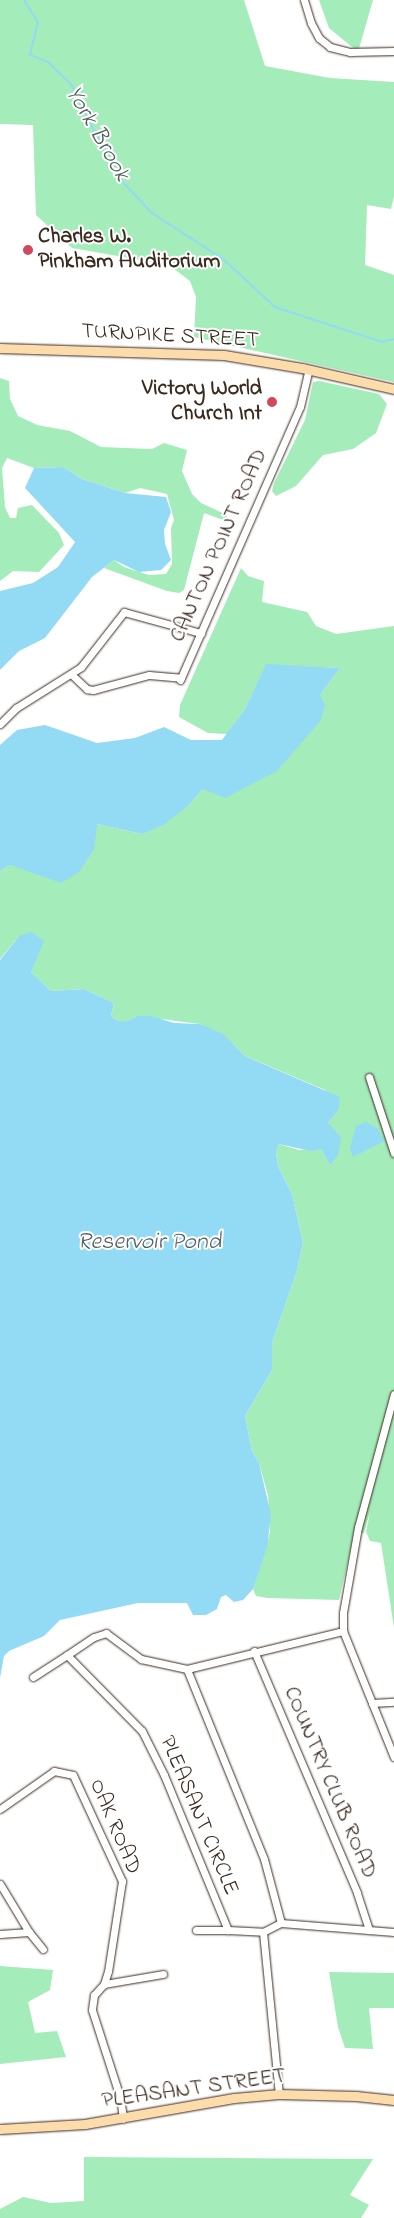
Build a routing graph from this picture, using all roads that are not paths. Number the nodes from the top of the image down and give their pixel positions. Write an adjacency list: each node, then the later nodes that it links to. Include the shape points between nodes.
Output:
1 (304, 0): 2 (street, via 319,38 330,47 350,52)
2 (394, 51)
3 (0, 348): 4 (main road, TURNPIKE STREET, via 224,355)
4 (309, 369): 5 (main road, TURNPIKE STREET); 6 (street, CANTON POINT ROAD, via 300,408)
5 (394, 389)
6 (201, 633): 7 (street, via 124,612 94,654); 7 (street, CANTON POINT ROAD, via 180,679 149,675 93,690 87,689)
7 (72, 674): 8 (street, via 16,708)
8 (0, 724)
9 (369, 1077): 10 (street)
10 (394, 1153)
11 (394, 1394): 12 (street, via 345,1585)
12 (343, 1631): 13 (street); 18 (street)
13 (254, 1650): 15 (street); 25 (street, COUNTRY CLUB ROAD, via 357,1893)
14 (67, 1656): 15 (street, via 94,1637 106,1633 141,1658); 16 (street); 24 (street, PLEASANT CIRCLE, via 125,1713 150,1743)
15 (187, 1669): 22 (street, PLEASANT CIRCLE, via 264,1859)
16 (33, 1677)
17 (394, 1702): 18 (street)
18 (372, 1703): 19 (street)
19 (394, 1757)
20 (0, 1808): 32 (street, OAK ROAD, via 54,1772 73,1775 122,1881)
21 (0, 1884): 26 (street)
22 (281, 1923): 25 (street); 27 (street, PLEASANT CIRCLE)
23 (196, 1930): 24 (street, PLEASANT CIRCLE)
24 (228, 1930): 27 (street, PLEASANT CIRCLE)
25 (369, 1930): 28 (street)
26 (29, 1932): 29 (street); 30 (street)
27 (263, 1932): 33 (street)
28 (394, 1932)
29 (0, 1934)
30 (43, 1949)
31 (163, 1974): 32 (street)
32 (104, 1984): 35 (street, OAK ROAD, via 94,1995 92,2010 120,2097)
33 (279, 2094): 34 (main road, PLEASANT STREET); 35 (main road, PLEASANT STREET, via 234,2098)
34 (394, 2100)
35 (123, 2119): 36 (main road, PLEASANT STREET)
36 (0, 2129)

